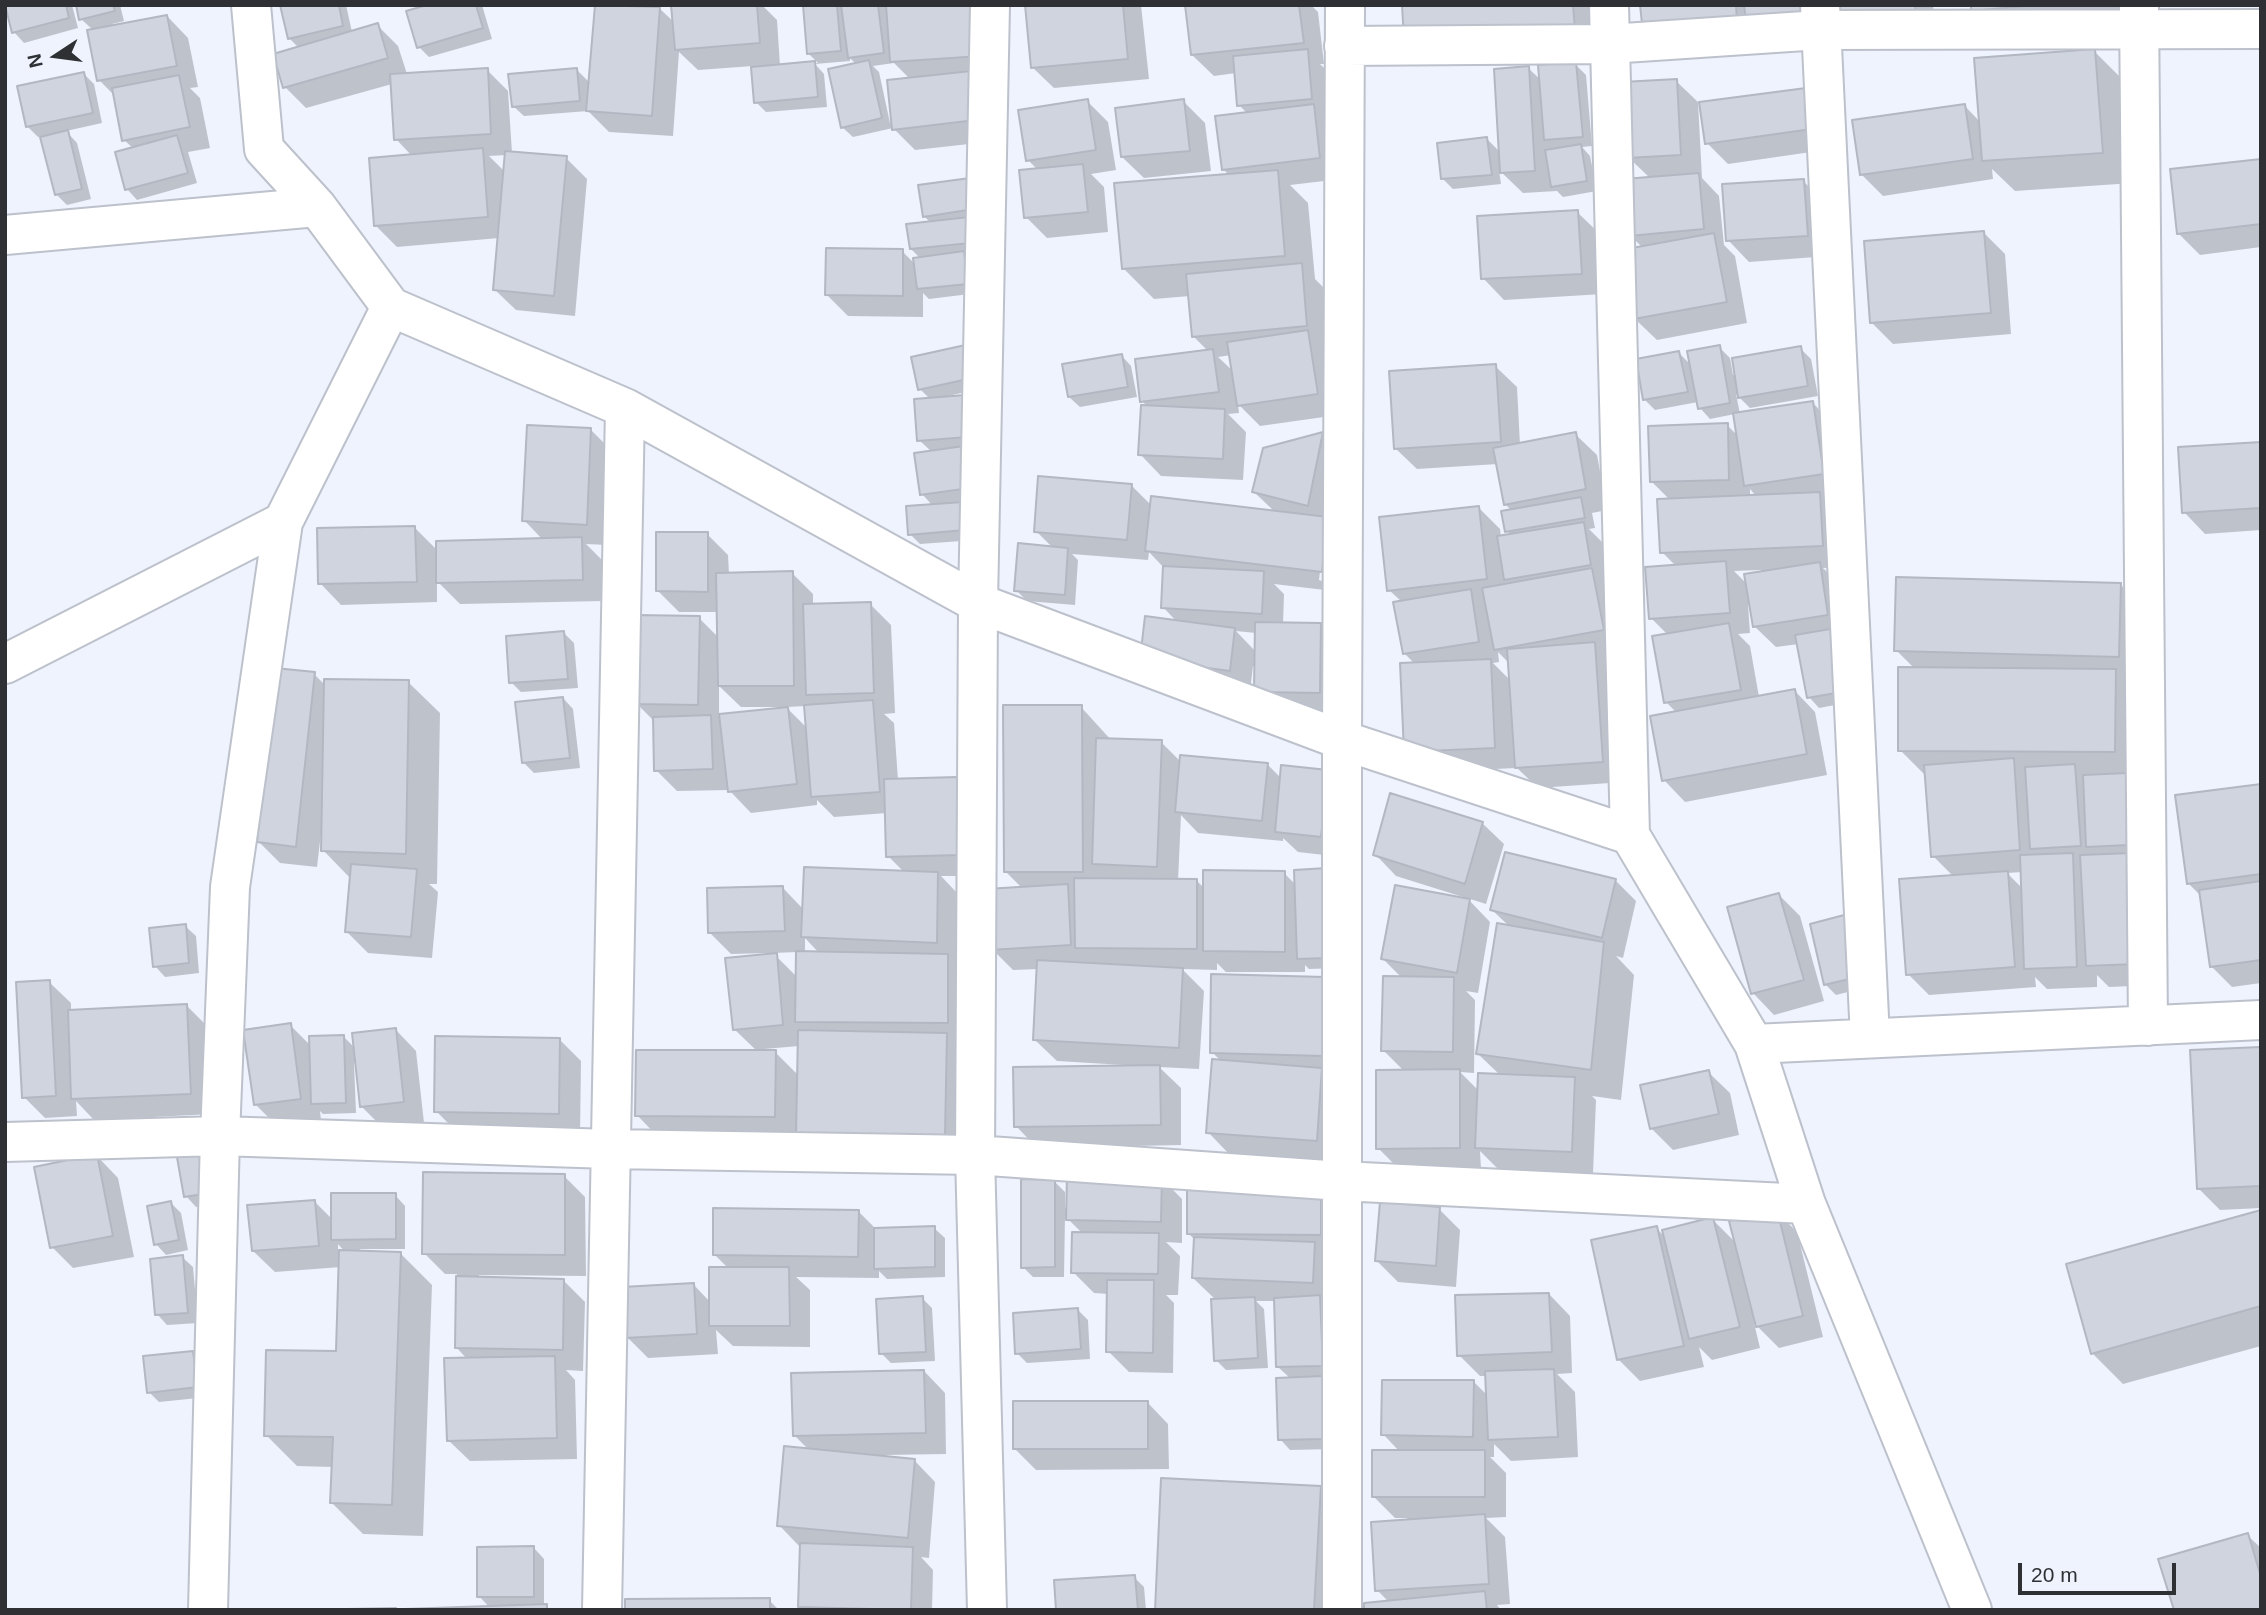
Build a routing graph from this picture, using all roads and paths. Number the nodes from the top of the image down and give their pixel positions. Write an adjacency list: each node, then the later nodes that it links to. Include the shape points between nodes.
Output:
1 (251, 5): 10 (street, via 264,149)
2 (990, 5): 15 (street)
3 (1345, 5): 9 (street)
4 (1609, 5): 8 (street)
5 (2139, 17): 6 (street); 7 (street); 20 (street)
6 (1820, 18): 8 (street); 21 (street)
7 (2261, 29)
8 (1609, 44): 9 (street); 18 (street)
9 (1344, 46): 17 (street)
10 (317, 207): 11 (street); 12 (street)
11 (6, 234)
12 (391, 307): 13 (street); 14 (street)
13 (625, 408): 15 (street); 25 (street)
14 (283, 522): 16 (street); 23 (street, via 230,887)
15 (978, 603): 17 (street); 26 (street)
16 (5, 664)
17 (1342, 740): 18 (street); 27 (street)
18 (1630, 835): 22 (street)
19 (2261, 1020): 20 (street)
20 (2148, 1026): 21 (street)
21 (1870, 1038): 22 (street)
22 (1754, 1044): 28 (street)
23 (220, 1136): 24 (street); 25 (street); 29 (street)
24 (5, 1142)
25 (609, 1149): 26 (street); 30 (street)
26 (975, 1155): 27 (street); 31 (street)
27 (1341, 1181): 28 (street); 32 (street)
28 (1806, 1204): 33 (street)
29 (208, 1610)
30 (602, 1610)
31 (987, 1610)
32 (1342, 1610)
33 (1972, 1610)

